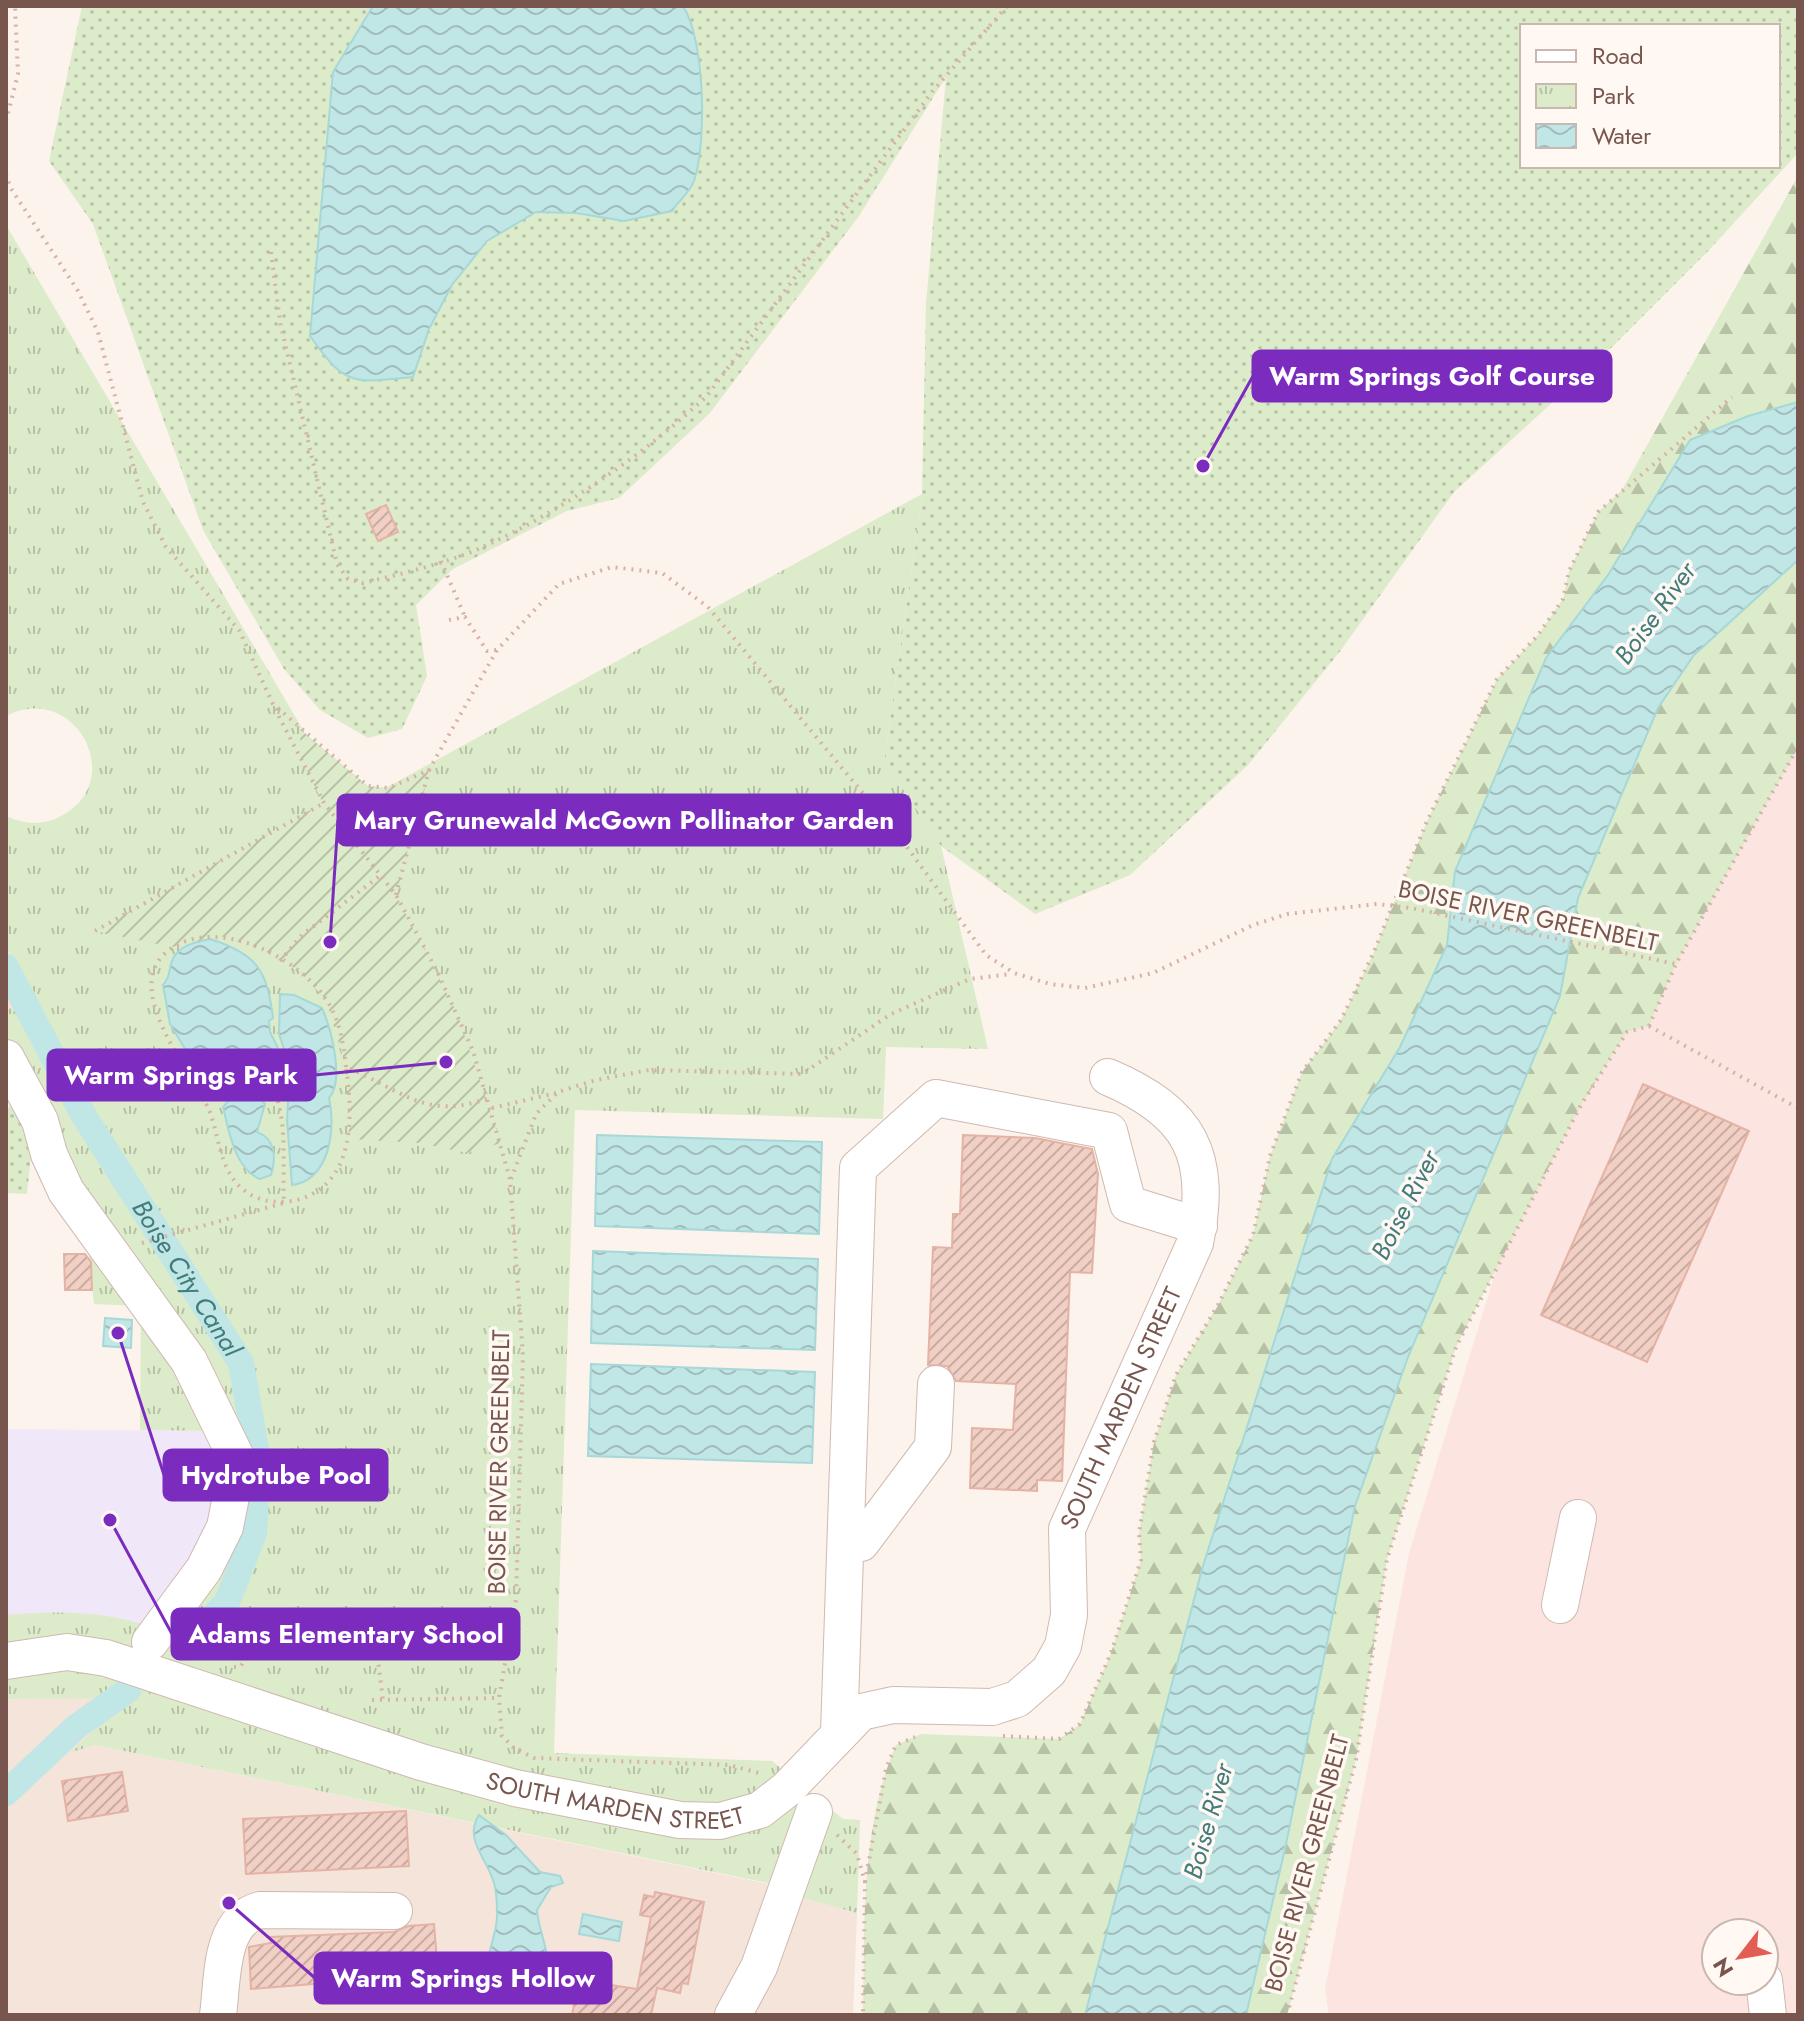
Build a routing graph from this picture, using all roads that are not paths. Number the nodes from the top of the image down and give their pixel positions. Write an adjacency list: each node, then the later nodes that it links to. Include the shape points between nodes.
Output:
1 (6, 1058): 8 (street, via 40,1121 66,1191 189,1361 238,1461 225,1527 204,1569)
2 (1108, 1077): 3 (street, SOUTH MARDEN STREET, via 1174,1114 1195,1152 1203,1201)
3 (1199, 1226): 6 (street, via 1128,1204 1109,1131 936,1098 858,1168); 10 (street, SOUTH MARDEN STREET, via 1067,1529 1069,1615 1063,1646 1049,1671 1017,1699 992,1707 893,1705 861,1712)
4 (936, 1384): 6 (street, via 933,1447 861,1543)
5 (1578, 1518): 7 (street)
6 (846, 1544): 10 (street)
7 (1560, 1605)
8 (150, 1642)
9 (6, 1661): 10 (street, SOUTH MARDEN STREET, via 67,1652 106,1658 458,1773 680,1820 720,1821 760,1810)
10 (839, 1733)
11 (814, 1812): 14 (street, via 759,1967)
12 (394, 1911): 13 (street, via 260,1910 244,1915 230,1932)
13 (218, 2015)
14 (733, 2015)

